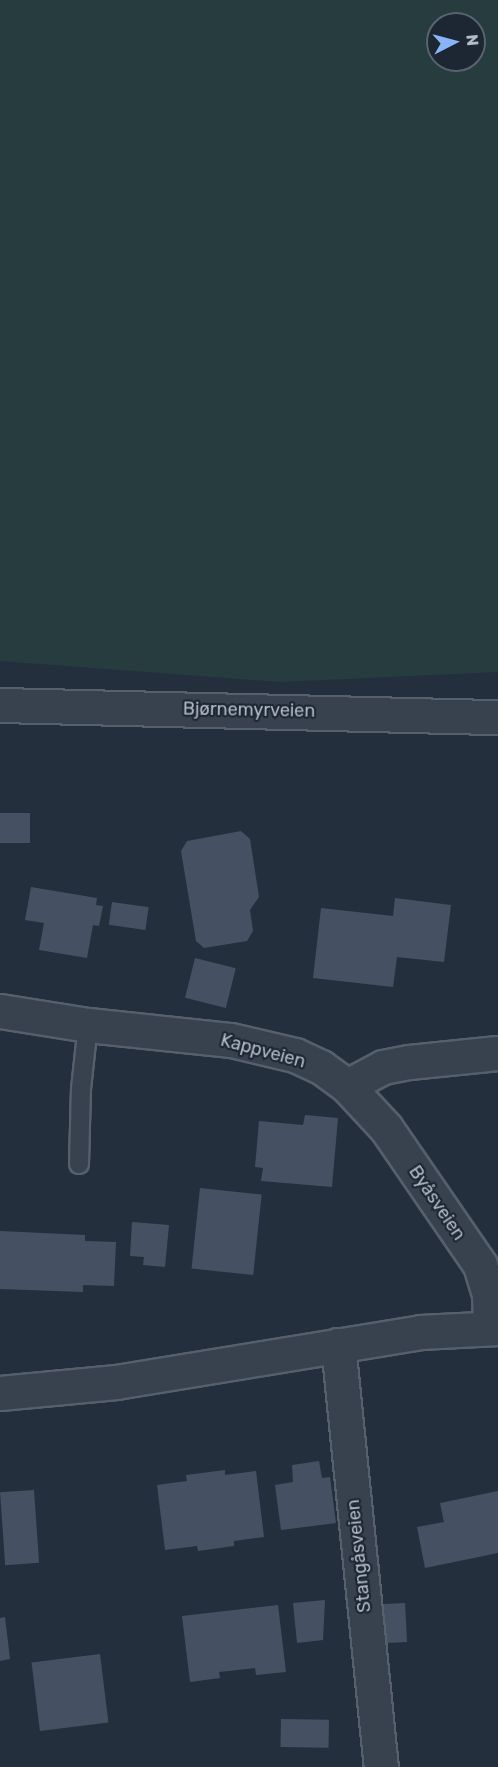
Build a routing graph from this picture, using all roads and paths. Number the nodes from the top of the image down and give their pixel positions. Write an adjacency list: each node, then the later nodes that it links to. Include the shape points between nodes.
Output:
1 (0, 705): 2 (street, Bjørnemyrveien)
2 (498, 717)
3 (0, 1011): 4 (street, Kappveien)
4 (88, 1025): 6 (street, Kappveien, via 231,1040 295,1055 321,1067); 7 (lane)
5 (498, 1053): 6 (street, via 382,1067)
6 (347, 1086): 8 (street, Byåsveien, via 386,1128 480,1265)
7 (78, 1164)
8 (494, 1328): 9 (street, via 420,1332)
9 (338, 1345): 10 (street, via 116,1382); 11 (street, Stangåsveien)
10 (0, 1394)
11 (381, 1767)

